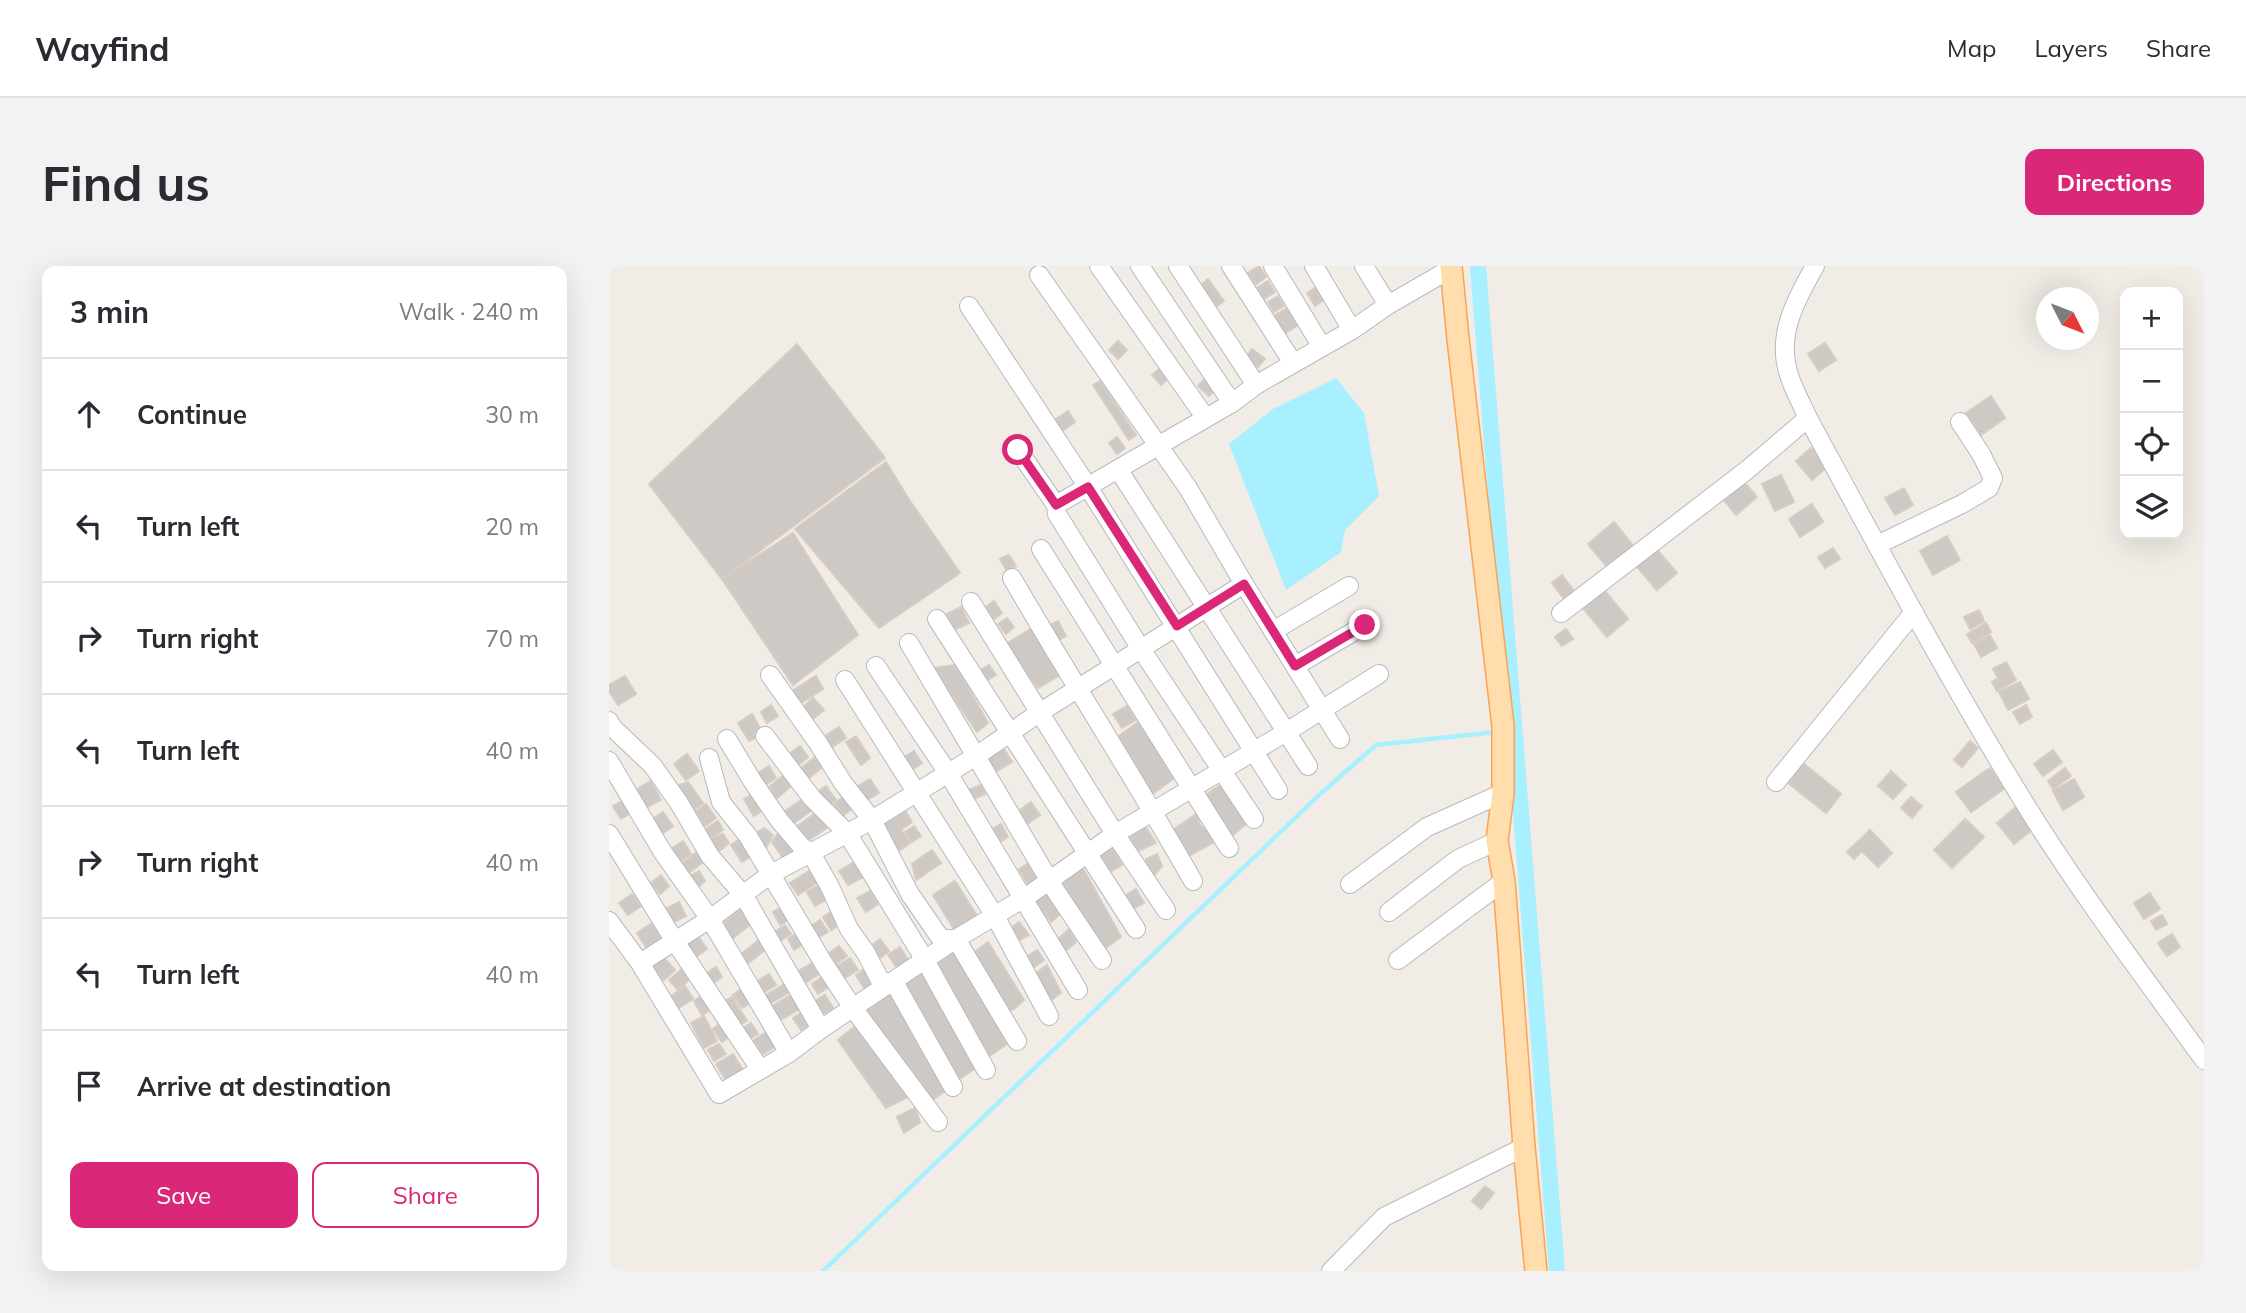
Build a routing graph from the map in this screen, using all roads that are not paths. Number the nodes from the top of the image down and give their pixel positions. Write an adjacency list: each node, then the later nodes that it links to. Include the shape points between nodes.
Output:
1 (1099, 266): 18 (street)
2 (1140, 266): 17 (street)
3 (1178, 266): 16 (street)
4 (1231, 266): 15 (street)
5 (1273, 266): 14 (street)
6 (1314, 266): 13 (street)
7 (1364, 266): 11 (street)
8 (1815, 266): 19 (street, via 1794,303 1785,338 1790,377)
9 (1452, 267): 11 (street); 67 (main road, via 1503,734)
10 (1039, 275): 21 (street)
11 (1388, 305): 13 (street)
12 (969, 306): 24 (street)
13 (1352, 330): 14 (street)
14 (1322, 347): 15 (street)
15 (1293, 363): 16 (street)
16 (1256, 385): 17 (street)
17 (1232, 402): 18 (street)
18 (1205, 417): 21 (street)
19 (1808, 418): 26 (street); 34 (street)
20 (1960, 422): 26 (street, via 1993,478 1989,488)
21 (1158, 445): 23 (street); 29 (street)
22 (1018, 450): 25 (street)
23 (1118, 468): 24 (street); 32 (street)
24 (1088, 487): 25 (street); 37 (street)
25 (1056, 505): 40 (street, via 1057,514)
26 (1877, 545): 33 (street)
27 (1041, 549): 43 (street)
28 (1011, 578): 47 (street)
29 (1244, 584): 32 (street); 38 (street)
30 (1349, 586): 38 (street)
31 (971, 602): 49 (street)
32 (1205, 608): 37 (street); 51 (street)
33 (1914, 612): 63 (street); 104 (street, via 2029,810)
34 (1561, 613)
35 (937, 620): 52 (street)
36 (1365, 625): 42 (street)
37 (1177, 626): 40 (street); 56 (street)
38 (1273, 631): 42 (street)
39 (909, 643): 57 (street)
40 (1142, 649): 43 (street); 61 (street)
41 (876, 666): 62 (street)
42 (1295, 666): 48 (street)
43 (1115, 667): 47 (street); 64 (street)
44 (1379, 674): 48 (street)
45 (770, 675): 70 (street)
46 (845, 680): 66 (street)
47 (1077, 690): 49 (street); 68 (street)
48 (1323, 709): 51 (street); 55 (street)
49 (1039, 713): 52 (street); 73 (street)
50 (609, 721): 83 (street, via 653,766 710,856)
51 (1286, 732): 56 (street); 60 (street)
52 (1009, 733): 57 (street); 77 (street)
53 (765, 736): 71 (street, via 812,798)
54 (727, 739): 76 (street, via 779,820)
55 (1340, 739)
56 (1253, 751): 61 (street); 65 (street)
57 (976, 756): 62 (street); 79 (street)
58 (709, 758): 78 (street, via 721,802)
59 (609, 761): 88 (street, via 662,851)
60 (1308, 766)
61 (1222, 770): 64 (street); 69 (street)
62 (948, 773): 66 (street); 84 (street)
63 (1776, 782)
64 (1191, 788): 68 (street); 75 (street)
65 (1279, 790)
66 (918, 791): 70 (street); 87 (street)
67 (1503, 793): 74 (main road); 82 (street, via 1427,827)
68 (1153, 811): 73 (street); 80 (street)
69 (1254, 819)
70 (872, 820): 71 (street); 91 (street, via 910,894 940,939)
71 (847, 833): 76 (street); 93 (street)
72 (609, 834): 92 (street)
73 (1115, 834): 77 (street); 85 (street)
74 (1497, 841): 81 (main road); 86 (street, via 1458,859)
75 (1229, 848)
76 (811, 853): 78 (street); 97 (street, via 881,982)
77 (1087, 854): 79 (street); 90 (street)
78 (771, 874): 83 (street); 99 (street)
79 (1050, 880): 84 (street); 94 (street)
80 (1193, 881)
81 (1504, 881): 95 (street); 109 (main road)
82 (1350, 884)
83 (744, 896): 88 (street); 101 (street)
84 (1023, 898): 87 (street); 98 (street)
85 (1166, 911)
86 (1389, 912)
87 (995, 916): 91 (street); 100 (street)
88 (710, 919): 92 (street); 103 (street)
89 (609, 921): 96 (street)
90 (1136, 929)
91 (956, 939): 93 (street); 102 (street)
92 (674, 940): 96 (street); 105 (street)
93 (925, 960): 97 (street); 106 (street)
94 (1102, 960)
95 (1398, 960)
96 (640, 964): 105 (street, via 719,1094)
97 (894, 982): 99 (street); 107 (street)
98 (1078, 990)
99 (853, 1008): 101 (street); 108 (street)
100 (1049, 1016)
101 (821, 1029): 103 (street)
102 (1017, 1041)
103 (789, 1053): 105 (street)
104 (2204, 1060)
105 (760, 1069)
106 (986, 1070)
107 (953, 1087)
108 (938, 1122)
109 (1524, 1147): 110 (street, via 1384,1217); 111 (main road)
110 (1331, 1271)
111 (1536, 1271)

